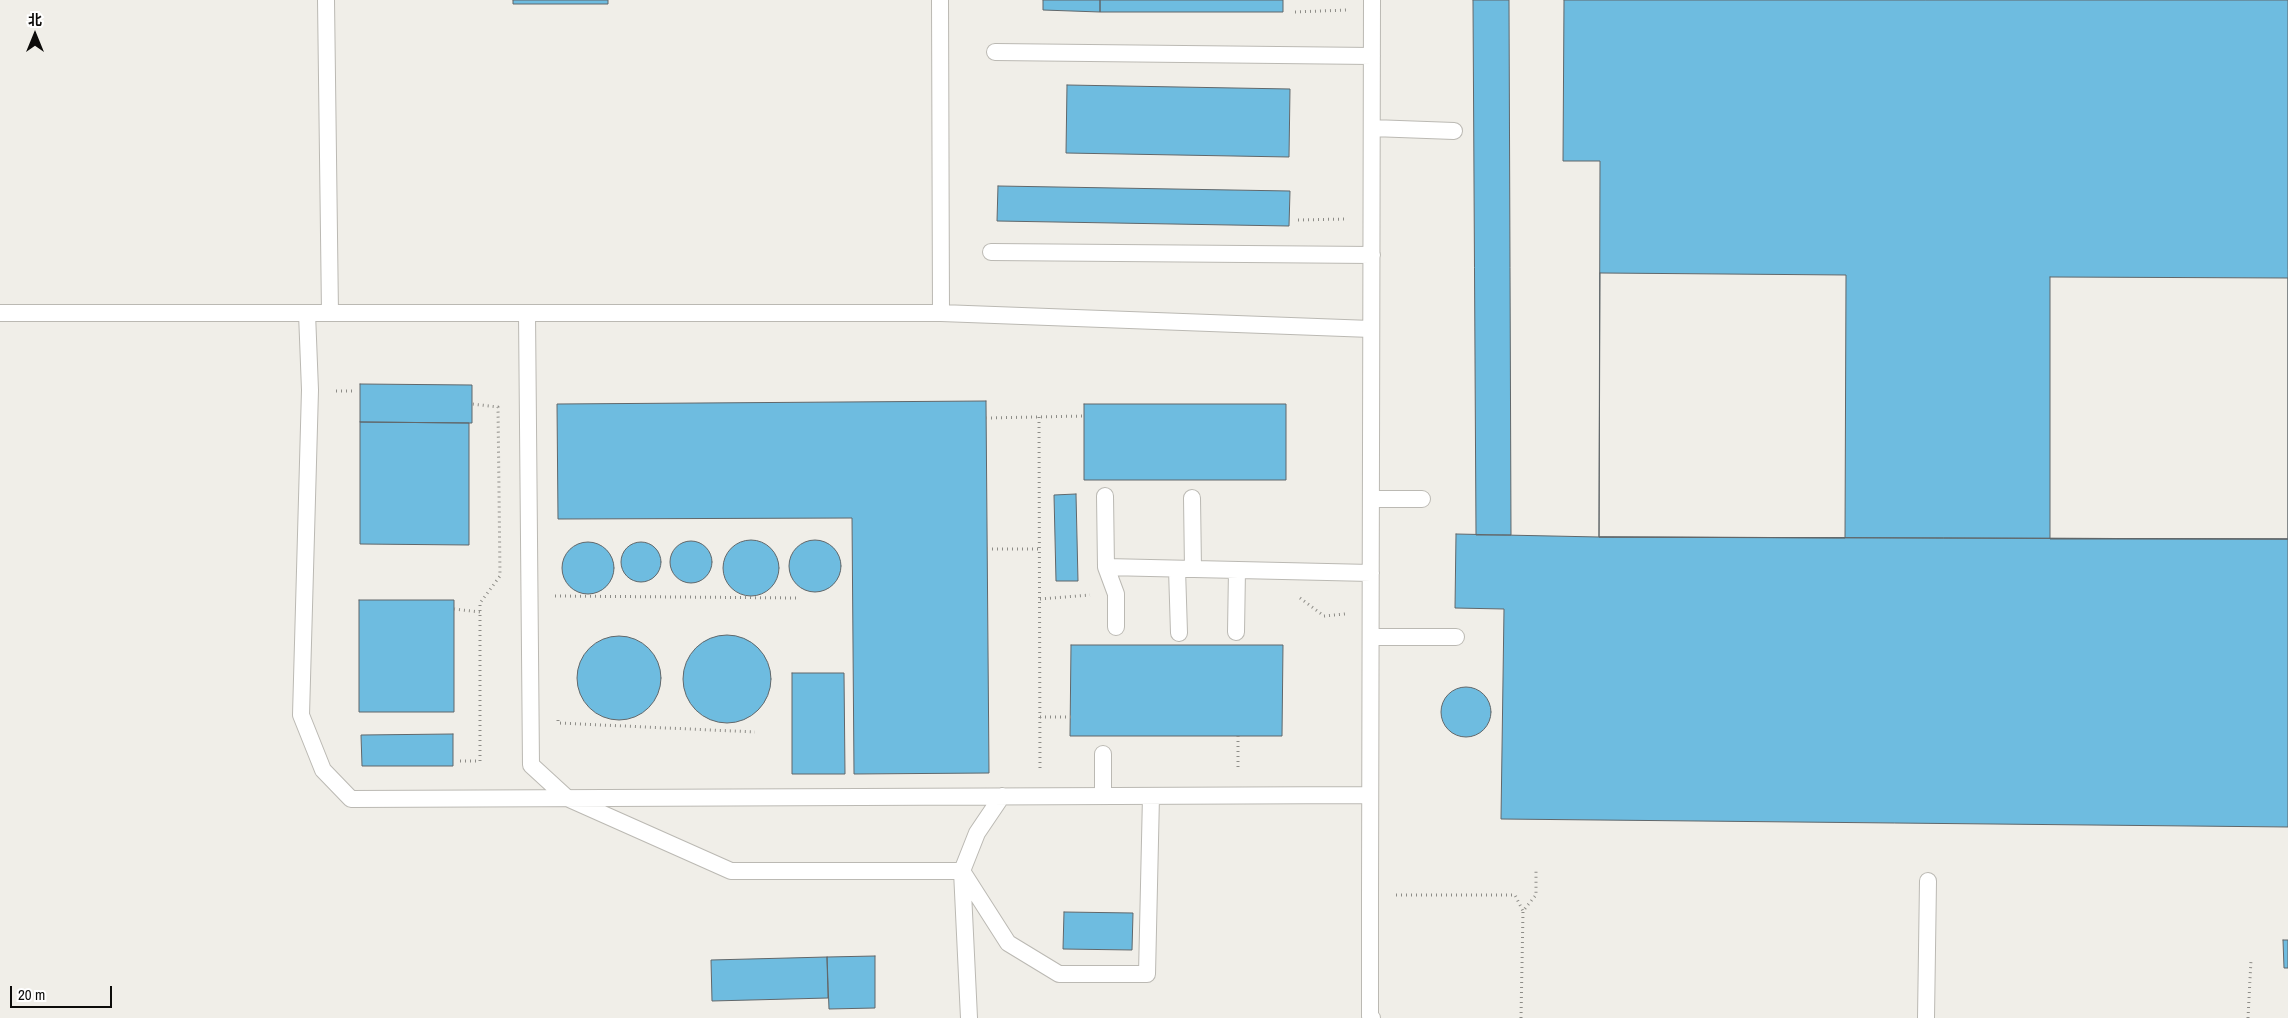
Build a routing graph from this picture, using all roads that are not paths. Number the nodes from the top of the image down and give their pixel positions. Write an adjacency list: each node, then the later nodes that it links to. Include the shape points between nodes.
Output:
1 (326, 0): 11 (lane)
2 (940, 0): 13 (lane)
3 (1372, 4): 5 (lane)
4 (995, 52): 5 (lane)
5 (1372, 56): 6 (lane)
6 (1372, 128): 7 (lane); 9 (lane)
7 (1454, 131)
8 (990, 252): 9 (lane)
9 (1372, 255): 15 (lane)
10 (307, 312): 11 (lane); 14 (lane); 34 (lane, via 310,390 301,715 324,770 350,799)
11 (330, 312): 12 (lane)
12 (528, 312): 13 (lane); 34 (lane, via 531,765)
13 (941, 312): 15 (lane)
14 (0, 314)
15 (1371, 329): 18 (lane)
16 (1105, 496): 20 (lane)
17 (1192, 498): 21 (lane)
18 (1371, 499): 19 (lane); 23 (lane)
19 (1422, 499)
20 (1106, 567): 21 (lane); 24 (lane, via 1116,594)
21 (1185, 569): 22 (lane); 26 (lane)
22 (1237, 570): 23 (lane); 25 (lane)
23 (1371, 573): 27 (lane)
24 (1116, 627)
25 (1236, 632)
26 (1178, 633)
27 (1371, 637): 28 (lane); 30 (lane)
28 (1456, 637)
29 (1103, 754): 32 (lane)
30 (1370, 795): 33 (lane); 38 (lane)
31 (1002, 796): 32 (lane); 34 (lane); 35 (lane, via 976,833)
32 (1103, 796): 33 (lane)
33 (1150, 796): 35 (lane, via 1147,974 1059,974 1008,943)
34 (567, 798): 35 (lane, via 731,871)
35 (962, 871): 37 (lane)
36 (1928, 882): 39 (lane)
37 (969, 1018)
38 (1372, 1018)
39 (1926, 1018)

